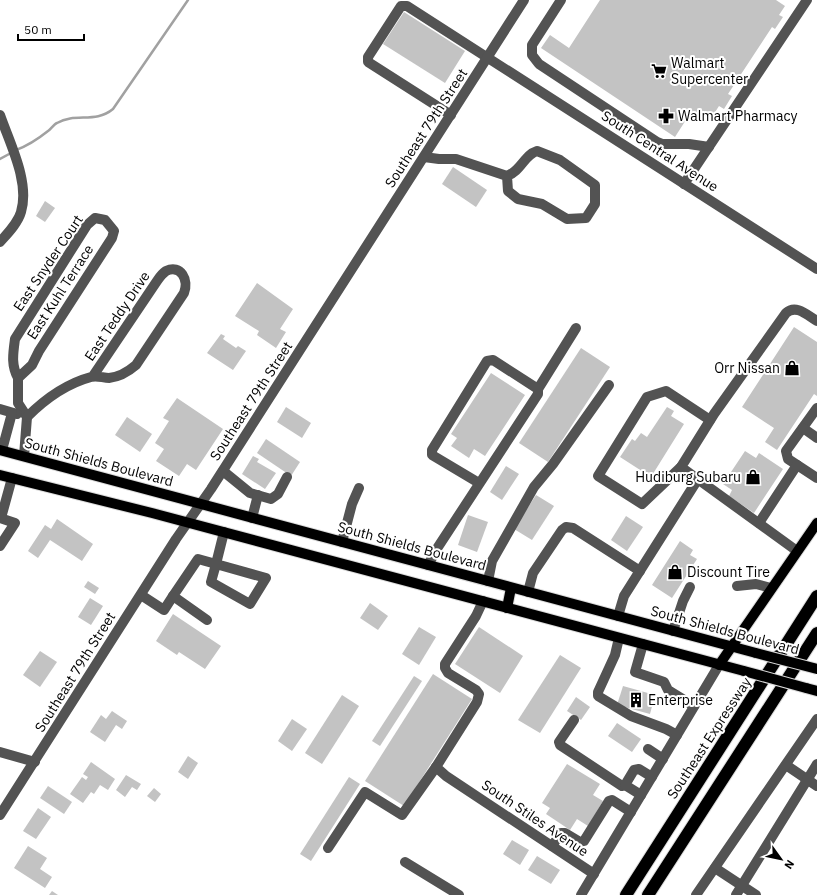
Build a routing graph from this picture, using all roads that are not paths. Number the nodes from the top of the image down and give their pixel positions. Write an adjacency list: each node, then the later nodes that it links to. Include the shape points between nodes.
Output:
1 (524, 0): 4 (street, Southeast 79th Street)
2 (561, 0): 7 (street, via 532,45 532,55 538,64 656,142)
3 (807, 0): 7 (street)
4 (488, 57): 6 (street, Southeast 79th Street); 6 (street, South Central Avenue, via 406,6 398,8 368,62); 10 (street, South Central Avenue)
5 (0, 115): 12 (street, via 25,192 21,214)
6 (451, 115): 8 (street, Southeast 79th Street)
7 (709, 147): 10 (street)
8 (424, 156): 9 (street, via 456,159); 32 (street, Southeast 79th Street)
9 (507, 176): 9 (street, via 513,174 530,153 537,151 560,160 595,185 595,204 586,218 567,219 542,204 518,199 508,191)
10 (684, 184): 13 (street, South Central Avenue)
11 (105, 220): 17 (street, East Kuhl Terrace, via 114,231 112,238 32,365); 17 (street, East Snyder Court, via 95,218 87,225 16,339 12,356 13,368)
12 (0, 242)
13 (817, 269)
14 (817, 321): 24 (street, via 795,309 786,313)
15 (576, 328): 19 (street)
16 (93, 376): 16 (street, East Teddy Drive, via 119,376 136,365 184,292 186,278 173,270 166,271); 23 (street, via 65,386 40,404)
17 (18, 378): 23 (street, via 18,403)
18 (609, 385): 54 (street, via 534,487 492,561)
19 (538, 389): 38 (street, via 538,394); 38 (street, via 493,360 487,361 432,450 432,455)
20 (817, 408): 25 (street)
21 (0, 409): 22 (street)
22 (12, 413): 23 (street); 26 (street)
23 (27, 418): 29 (street)
24 (710, 420): 31 (street); 31 (street, via 666,391 647,396 598,476 642,504)
25 (803, 428): 27 (street); 30 (street, via 786,451 788,459)
26 (3, 430): 28 (street)
27 (817, 438)
28 (1, 450): 29 (main road, South Shields Boulevard)
29 (24, 456): 41 (main road, South Shields Boulevard)
30 (798, 465): 36 (street); 45 (street)
31 (681, 467): 37 (street)
32 (224, 471): 40 (street, via 250,493); 41 (street, Southeast 79th Street)
33 (0, 475): 35 (main road)
34 (287, 477): 40 (street, via 278,494 271,499)
35 (12, 478): 42 (street); 44 (main road)
36 (817, 478)
37 (698, 479): 45 (street); 53 (street)
38 (480, 483): 52 (street)
39 (359, 488): 48 (street)
40 (258, 495): 43 (street)
41 (201, 504): 43 (main road, South Shields Boulevard); 44 (street, Southeast 79th Street)
42 (0, 518): 49 (street, via 15,523)
43 (252, 518): 48 (main road, South Shields Boulevard)
44 (188, 522): 47 (main road); 60 (street, Southeast 79th Street)
45 (759, 523): 50 (street)
46 (817, 523): 50 (main road)
47 (224, 532): 51 (street); 63 (main road)
48 (342, 542): 52 (main road, South Shields Boulevard)
49 (0, 546)
50 (797, 551): 58 (main road)
51 (216, 564): 51 (street, via 266,578 250,604 211,582); 61 (street, via 198,559)
52 (428, 565): 54 (main road, South Shields Boulevard)
53 (640, 571): 59 (street, via 573,528 566,527 533,573); 65 (street, via 624,596)
54 (488, 581): 57 (main road, South Shields Boulevard)
55 (738, 586): 58 (street, via 756,584)
56 (690, 587): 67 (street)
57 (512, 588): 59 (main road, South Shields Boulevard); 64 (main road)
58 (771, 588): 71 (main road)
59 (528, 592): 65 (main road, South Shields Boulevard)
60 (141, 595): 61 (street, via 164,610); 82 (street, Southeast 79th Street)
61 (173, 596): 66 (street)
62 (817, 596): 101 (highway, Southeast Expressway)
63 (483, 601): 64 (main road); 85 (street, via 445,664 448,673 479,694)
64 (507, 608): 69 (main road)
65 (618, 616): 67 (main road, South Shields Boulevard)
66 (207, 620)
67 (673, 631): 71 (main road, South Shields Boulevard)
68 (817, 633): 102 (highway)
69 (619, 638): 70 (main road); 78 (street, via 615,655 598,696 631,716)
70 (643, 644): 72 (main road); 75 (street, via 635,672 664,682 668,690)
71 (730, 646): 72 (main road); 73 (main road, South Shields Boulevard, bridge)
72 (719, 665): 74 (main road, bridge); 75 (street)
73 (817, 669)
74 (817, 691)
75 (694, 706): 78 (street)
76 (817, 719): 84 (street)
77 (574, 720): 88 (street, via 559,742 560,745 622,786)
78 (677, 735): 81 (street)
79 (648, 749): 81 (street)
80 (0, 752): 82 (street)
81 (662, 759): 86 (street)
82 (35, 762): 92 (street, Southeast 79th Street)
83 (817, 764): 87 (street)
84 (786, 765): 87 (street); 96 (street)
85 (436, 767): 93 (street, South Stiles Avenue); 94 (street, via 402,815 365,792)
86 (652, 776): 88 (street, via 639,769 634,770); 90 (street)
87 (808, 780): 89 (street); 98 (street)
88 (625, 784): 90 (street)
89 (817, 786)
90 (641, 795): 91 (street)
91 (631, 812): 93 (street, via 612,800 609,801 584,841 580,842 565,832 561,833); 97 (street)
92 (0, 815)
93 (552, 846): 97 (street, South Stiles Avenue)
94 (328, 848)
95 (405, 862): 99 (street)
96 (715, 868): 98 (street); 103 (street)
97 (594, 874): 100 (street)
98 (742, 886): 104 (street); 105 (street)
99 (459, 895)
100 (581, 895)
101 (626, 895)
102 (648, 895)
103 (696, 895)
104 (736, 895)
105 (756, 895)

